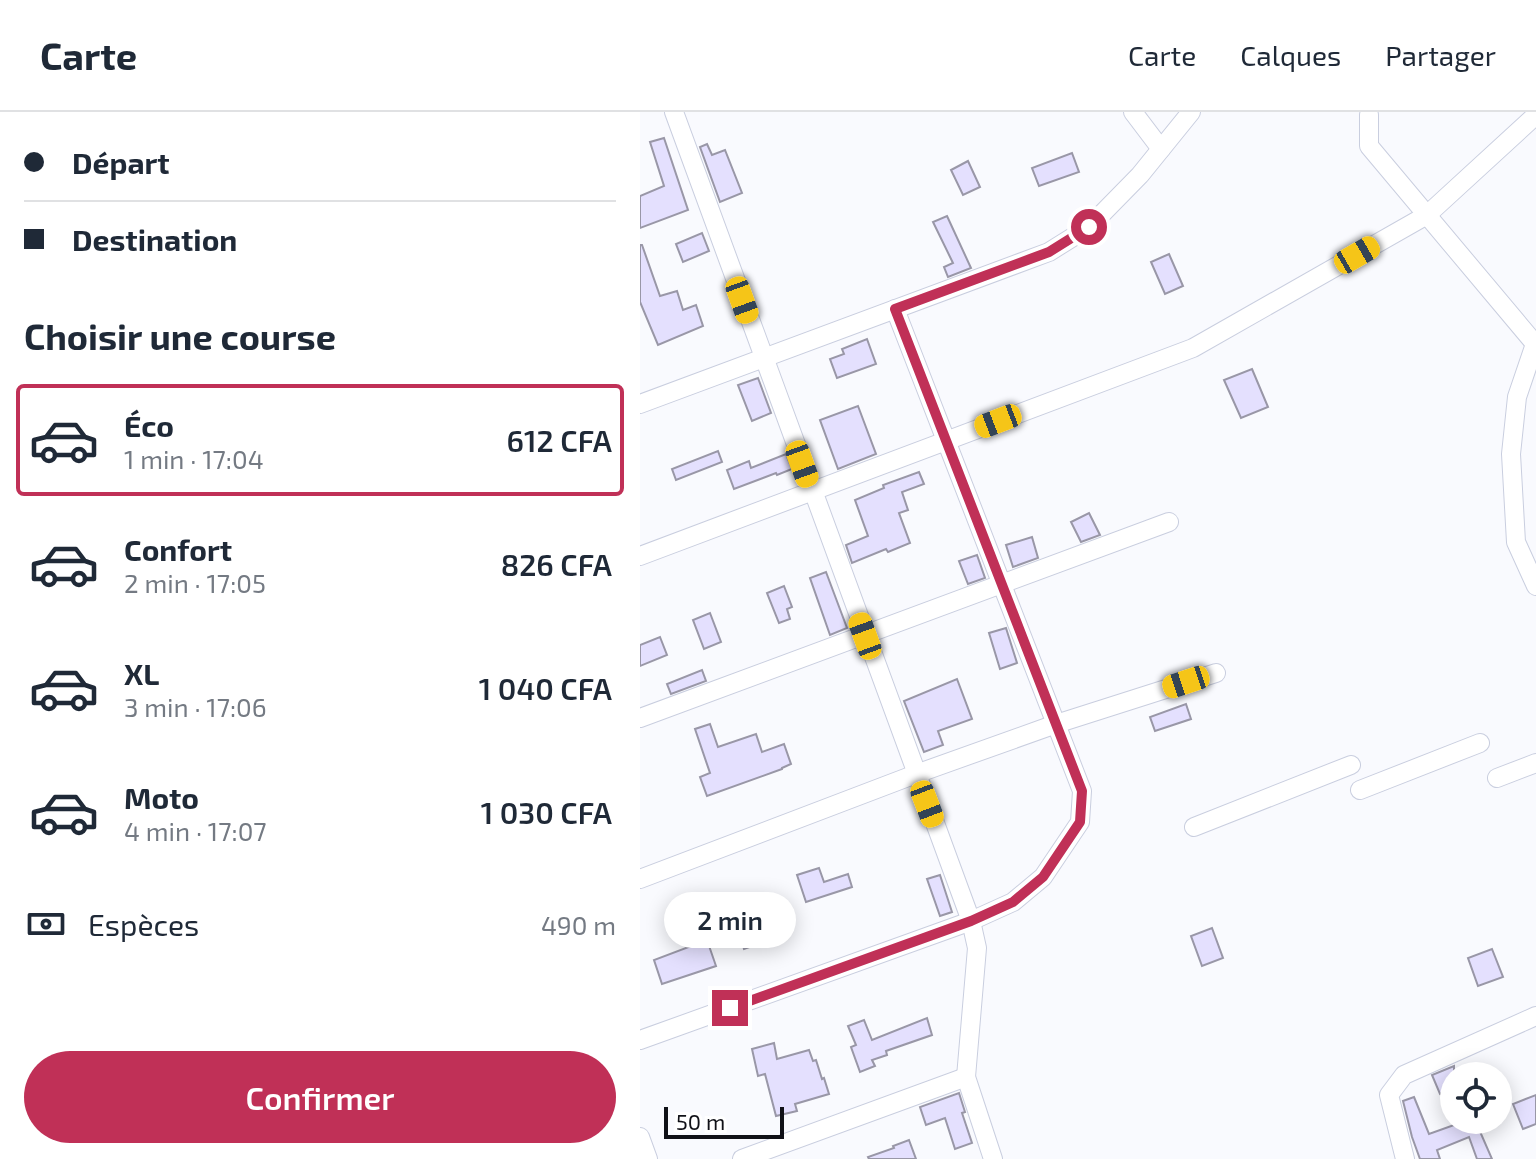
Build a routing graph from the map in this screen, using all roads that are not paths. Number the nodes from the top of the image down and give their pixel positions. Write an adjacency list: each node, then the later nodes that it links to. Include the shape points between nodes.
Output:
1 (674, 112): 10 (street)
2 (1133, 112): 6 (street)
3 (1191, 112): 6 (street)
4 (1365, 113): 7 (street, via 1369,146)
5 (1536, 115): 7 (street)
6 (1161, 149): 8 (street, via 1089,227 1049,252)
7 (1427, 215): 9 (street); 12 (street, via 1193,348)
8 (895, 309): 10 (street); 12 (street)
9 (1536, 345): 17 (street, via 1517,397 1511,454 1516,542)
10 (763, 358): 11 (street); 13 (street)
11 (640, 404)
12 (946, 441): 13 (street); 16 (street)
13 (812, 491): 15 (street); 18 (street)
14 (1169, 522): 16 (street)
15 (640, 556)
16 (1002, 584): 18 (street); 21 (street)
17 (1536, 586)
18 (865, 636): 20 (street); 25 (street)
19 (1216, 673): 21 (street)
20 (640, 718)
21 (1056, 724): 25 (street); 30 (street, via 1082,791 1080,822 1043,877 1013,902)
22 (1480, 743): 27 (street)
23 (1536, 763): 26 (street)
24 (1351, 765): 28 (street)
25 (916, 774): 29 (street); 30 (street)
26 (1497, 778)
27 (1360, 790)
28 (1194, 827)
29 (640, 879)
30 (971, 921): 32 (street); 33 (street, via 977,948)
31 (1536, 1016): 38 (street, via 1404,1075 1389,1095)
32 (640, 1040)
33 (966, 1077): 36 (street); 37 (street)
34 (640, 1137): 35 (street)
35 (648, 1159)
36 (742, 1159)
37 (993, 1159)
38 (1405, 1159)

